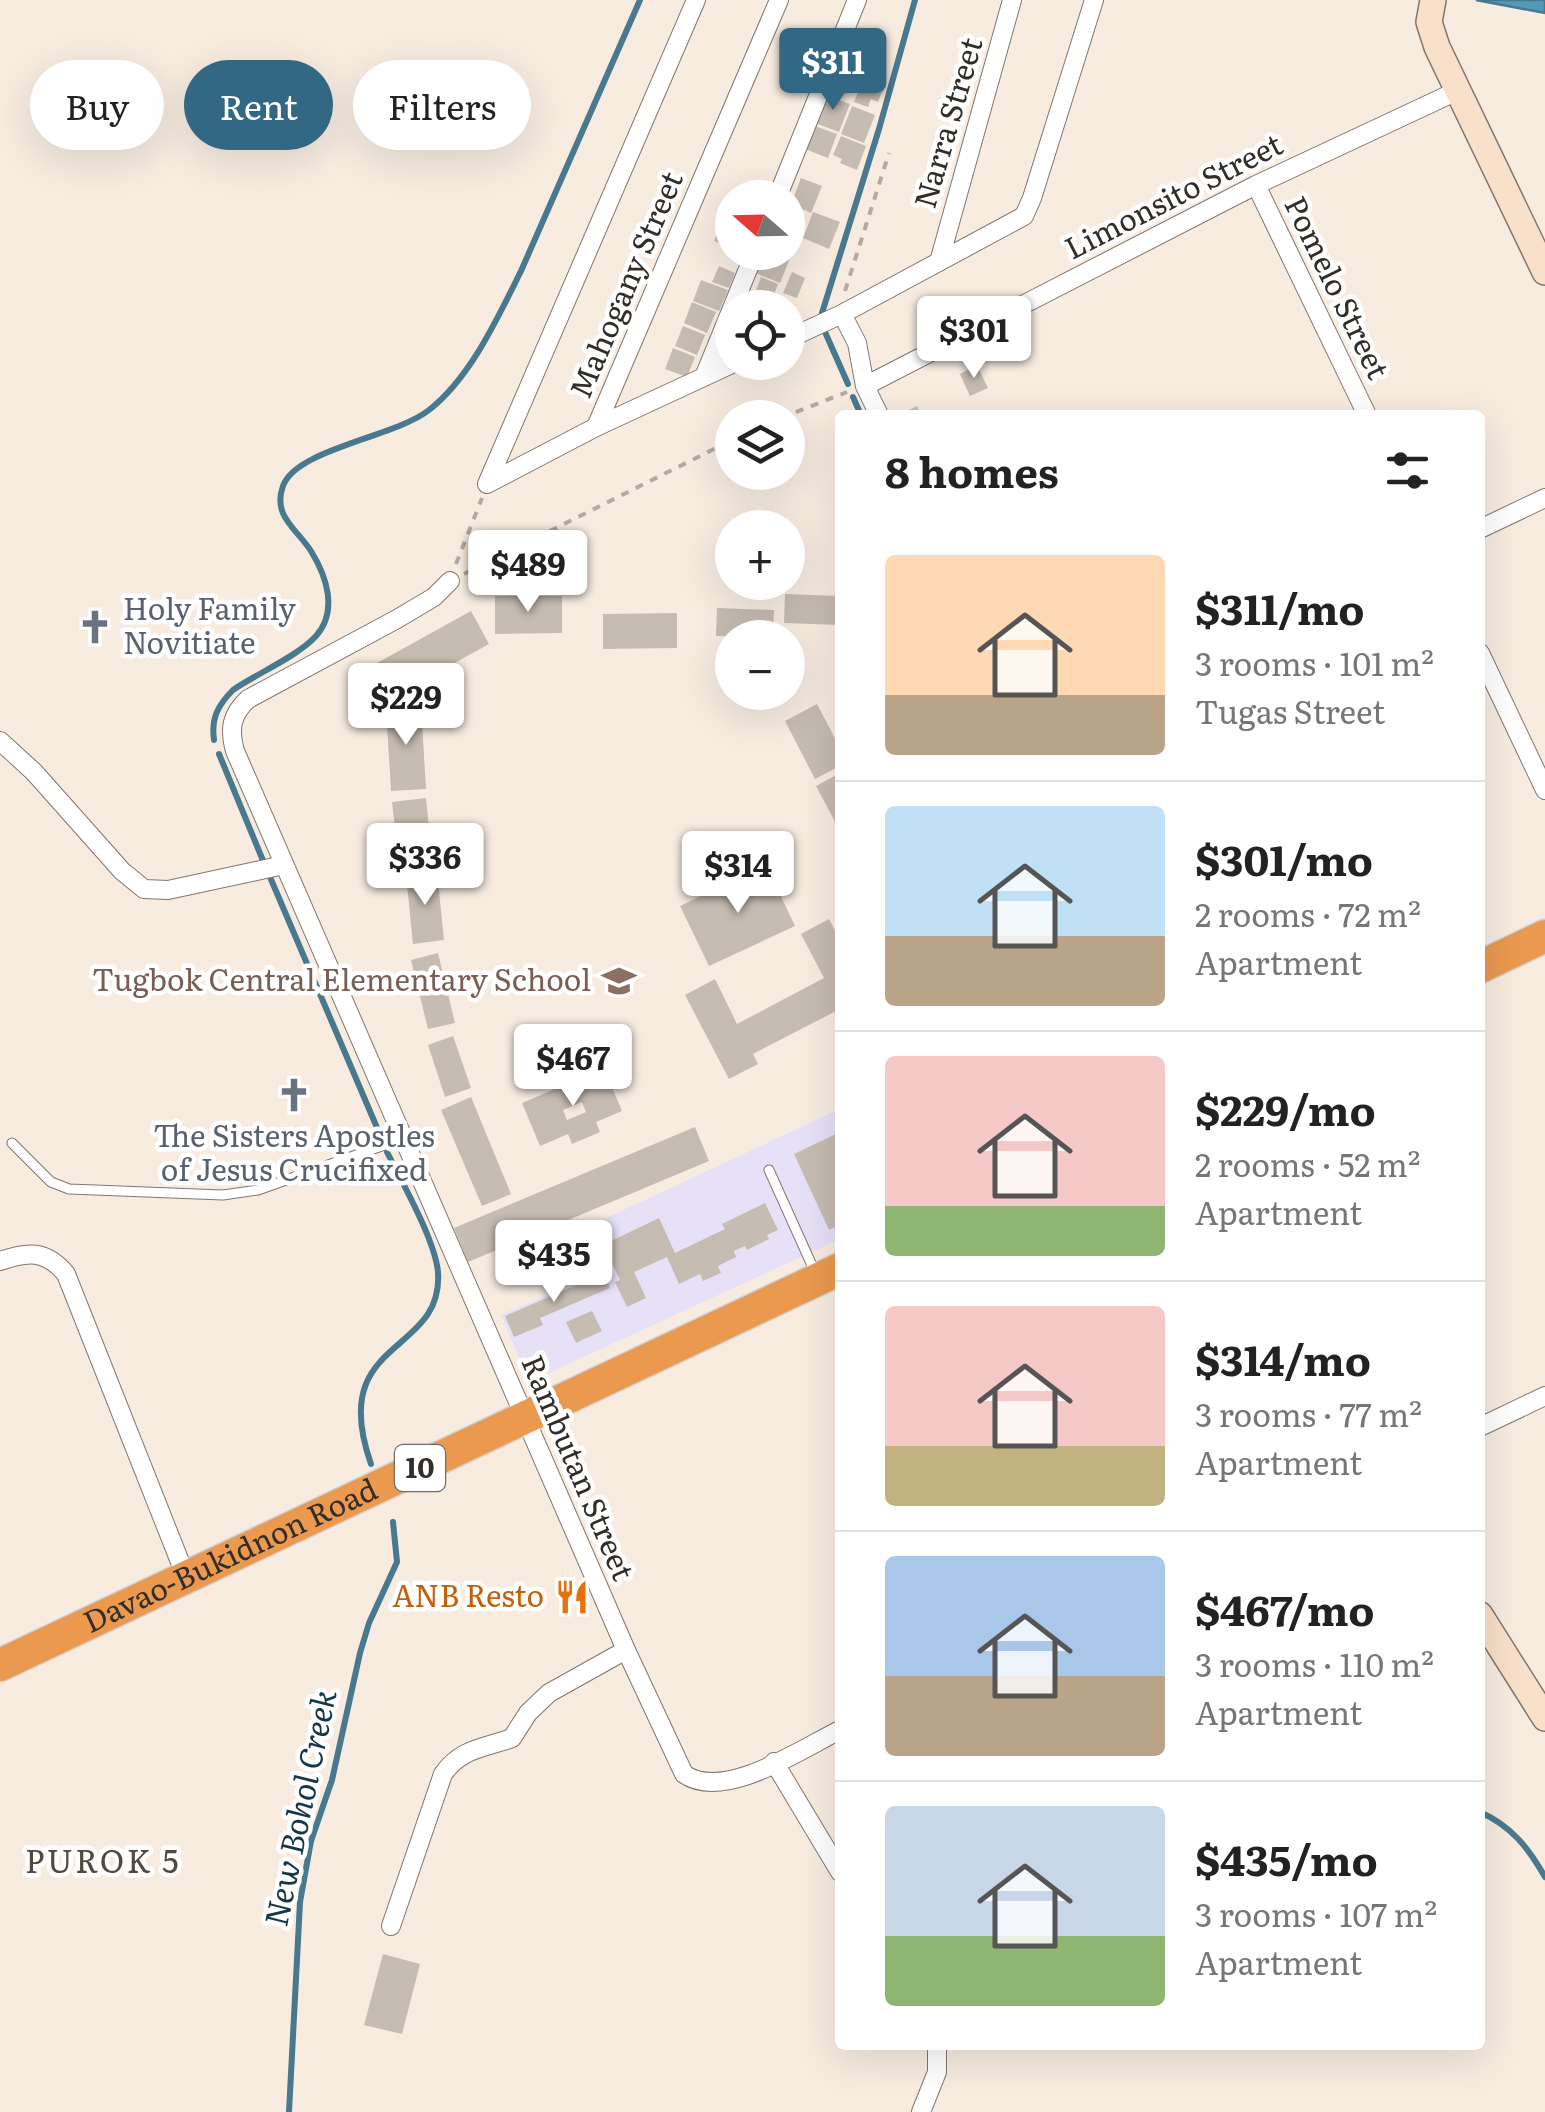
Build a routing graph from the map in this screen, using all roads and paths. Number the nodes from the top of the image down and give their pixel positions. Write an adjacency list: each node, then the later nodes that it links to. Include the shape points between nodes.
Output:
1 (696, 0): 24 (street)
2 (780, 0): 22 (street, Mahogany Street)
3 (857, 0): 9 (street)
4 (1012, 0): 11 (street, Narra Street)
5 (1094, 0): 11 (street, via 1024,216)
6 (1432, 0): 7 (street, via 1432,34)
7 (1458, 90): 10 (street, Limonsito Street); 13 (street)
8 (888, 153): 14 (path)
9 (784, 180)
10 (1256, 185): 18 (street, Limonsito Street); 21 (street, Pomelo Street)
11 (939, 262): 14 (street)
12 (748, 270): 17 (street)
13 (1545, 272)
14 (842, 314): 15 (street); 18 (street, via 861,354)
15 (805, 331)
16 (715, 372): 17 (street)
17 (704, 377): 22 (street)
18 (857, 389): 19 (path); 20 (street)
19 (805, 409)
20 (875, 410)
21 (1364, 410)
22 (596, 427): 24 (street)
23 (715, 449): 27 (path)
24 (487, 484): 28 (path)
25 (1545, 498): 26 (street)
26 (1485, 527)
27 (473, 570)
28 (450, 581): 32 (street, Rambutan Street, via 421,605 248,699 233,717 235,752)
29 (1485, 664): 31 (street)
30 (0, 741): 32 (street, via 144,889 168,890)
31 (1545, 790)
32 (284, 865): 35 (street, Rambutan Street)
33 (1545, 936): 34 (highway)
34 (1485, 964)
35 (404, 1138): 36 (lane, via 258,1190 222,1195 68,1190); 41 (street, Rambutan Street)
36 (12, 1143)
37 (770, 1170): 39 (lane)
38 (0, 1261): 43 (street, via 38,1254 66,1274)
39 (829, 1274): 41 (highway, Davao-Bukidnon Road / 10)
40 (1545, 1396): 42 (street)
41 (525, 1418): 43 (highway, Davao-Bukidnon Road / 10); 45 (street, Rambutan Street)
42 (1485, 1425)
43 (186, 1577): 46 (highway, Davao-Bukidnon Road / 10)
44 (1485, 1623): 47 (street)
45 (626, 1650): 49 (street, Rambutan Street, via 684,1774 707,1783); 51 (street, via 549,1693 512,1738 452,1762)
46 (0, 1666)
47 (1545, 1718)
48 (835, 1732): 49 (street)
49 (774, 1762): 50 (street)
50 (835, 1864)
51 (391, 1926)
52 (937, 2050): 53 (street)
53 (921, 2112)

